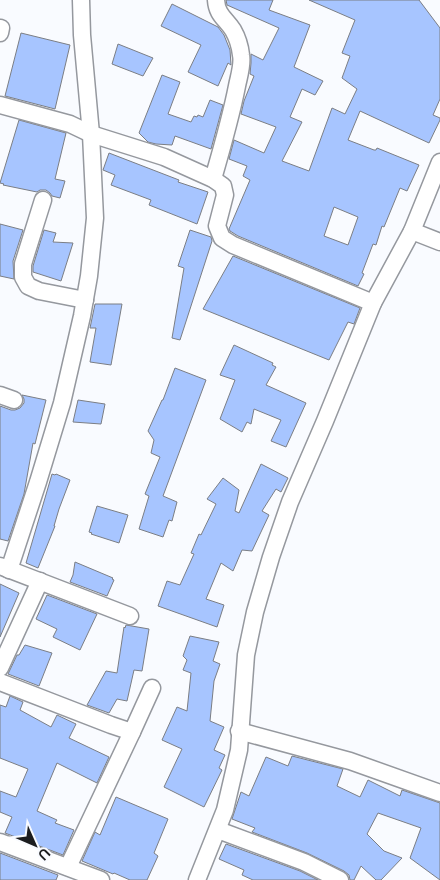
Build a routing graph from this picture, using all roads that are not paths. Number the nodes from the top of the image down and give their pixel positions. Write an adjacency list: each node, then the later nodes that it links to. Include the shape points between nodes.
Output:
1 (80, 0): 4 (street)
2 (216, 0): 6 (street, via 216,6 238,40 242,56 231,119)
3 (1, 110): 4 (street, via 70,124)
4 (91, 134): 6 (street, via 164,157); 10 (street, via 95,218)
5 (440, 162): 8 (street)
6 (213, 179): 11 (street, via 223,186 225,195 217,226 222,238)
7 (43, 200): 10 (street, via 23,264 23,277 28,286 39,291)
8 (412, 231): 9 (street); 11 (street)
9 (440, 242)
10 (85, 300): 12 (street, via 62,403 38,482)
11 (373, 303): 18 (street, via 290,502 271,557 246,655)
12 (4, 568): 13 (street)
13 (40, 581): 14 (street); 15 (street)
14 (130, 616)
15 (0, 668)
16 (0, 682): 19 (street)
17 (152, 688): 19 (street)
18 (239, 731): 20 (street, via 350,761); 21 (street, via 239,750)
19 (132, 732): 23 (street)
20 (440, 793)
21 (218, 830): 25 (street); 26 (street, via 304,862)
22 (0, 842): 23 (street)
23 (68, 867): 24 (street)
24 (101, 880)
25 (197, 880)
26 (340, 880)

